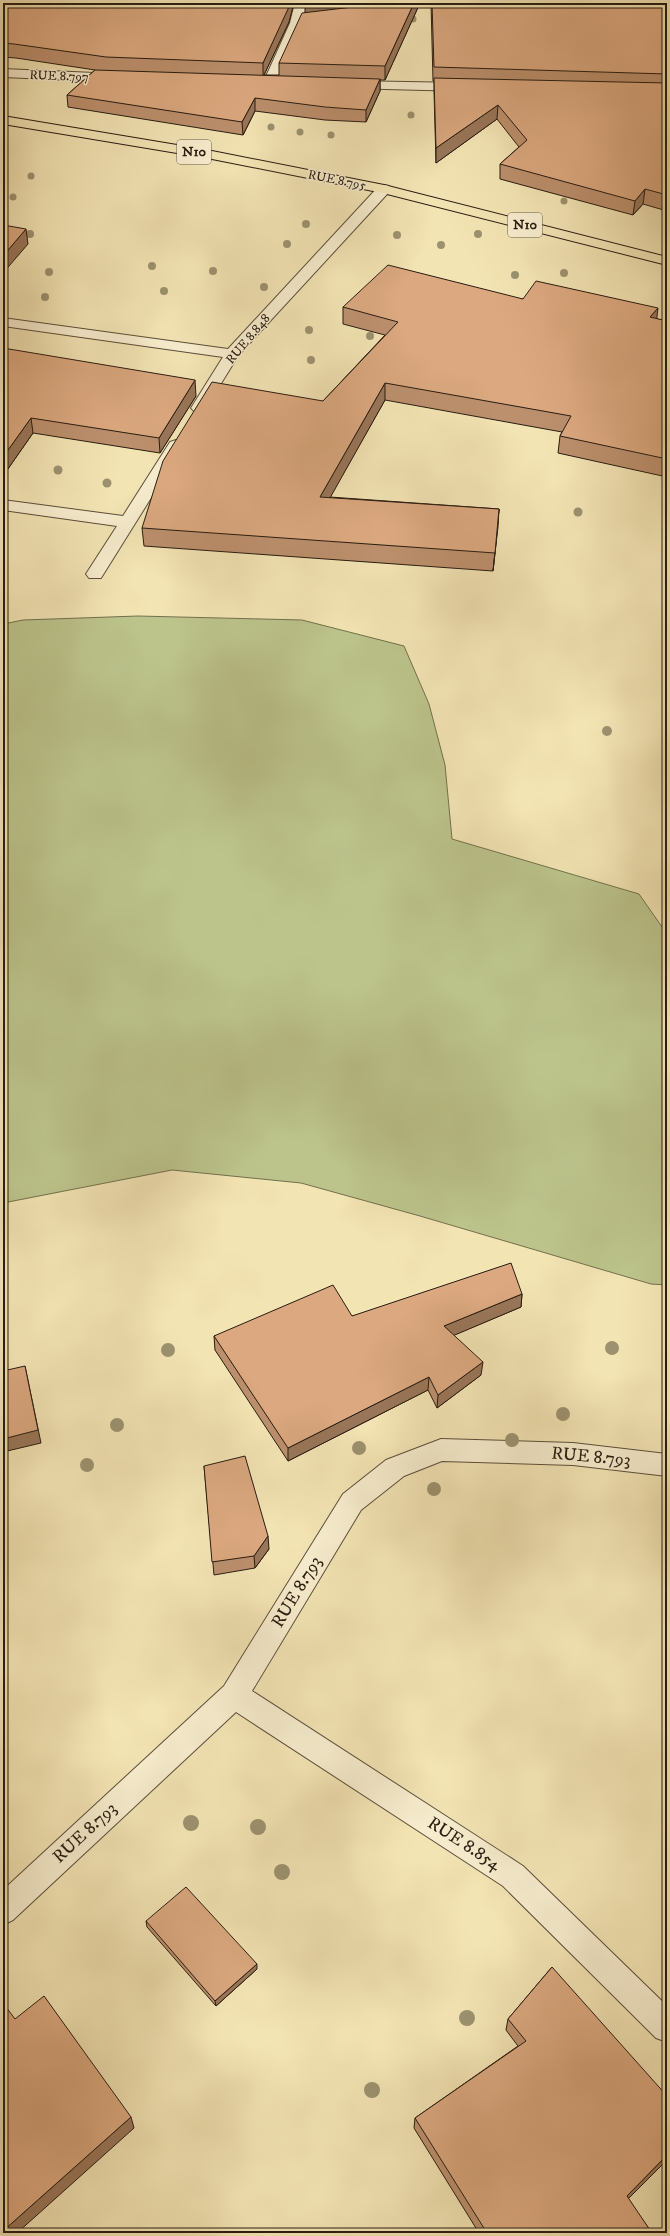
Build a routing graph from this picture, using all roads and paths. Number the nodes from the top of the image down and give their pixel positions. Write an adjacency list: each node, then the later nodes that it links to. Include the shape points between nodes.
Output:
1 (301, 3): 3 (street)
2 (312, 21): 3 (street)
3 (296, 23): 7 (street)
4 (3, 74): 5 (street, RUE 8.797)
5 (128, 78)
6 (253, 83): 7 (street)
7 (268, 83): 8 (street)
8 (284, 84)
9 (340, 85): 10 (street)
10 (476, 88)
11 (3, 120): 12 (highway, RUE 8.795 / N10, via 207,154)
12 (384, 189): 13 (highway, RUE 8.795 / N10); 15 (street, RUE 8.848)
13 (667, 261)
14 (3, 322): 15 (street)
15 (232, 354): 16 (street, RUE 8.848)
16 (191, 421)
17 (182, 435): 19 (street)
18 (3, 505): 19 (street)
19 (128, 522): 20 (street)
20 (95, 574)
21 (667, 1465): 22 (street, RUE 8.793, via 573,1454 441,1450 395,1468 352,1502)
22 (234, 1696): 23 (street, RUE 8.793); 24 (street, RUE 8.854, via 513,1876)
23 (3, 1910)
24 (667, 2027)

